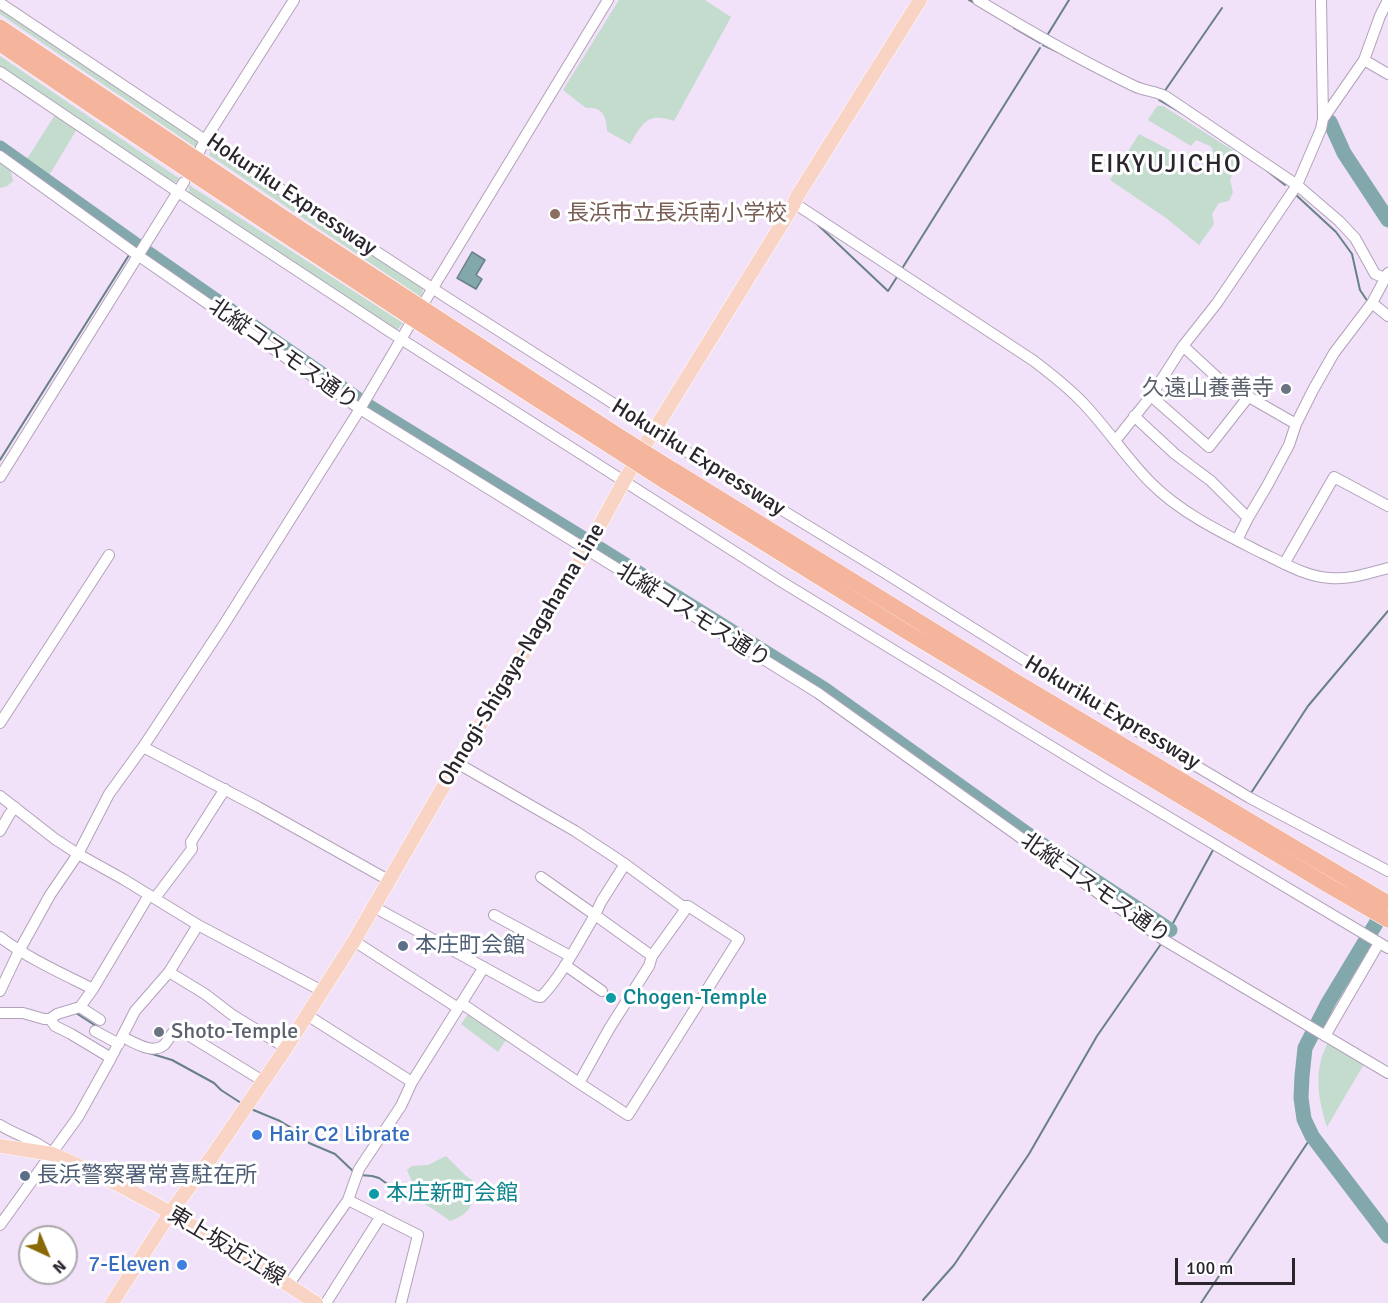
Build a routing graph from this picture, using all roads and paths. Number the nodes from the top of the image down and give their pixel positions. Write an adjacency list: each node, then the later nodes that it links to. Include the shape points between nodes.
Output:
1 (294, 0): 14 (street)
2 (608, 0): 22 (street)
3 (920, 0): 19 (main road, Ohnogi-Shigaya-Nagahama Line)
4 (978, 0): 17 (street, via 1046,41 1136,87 1163,95)
5 (1321, 0): 13 (street)
6 (1388, 0): 10 (street)
7 (0, 3): 14 (street)
8 (0, 27): 35 (highway, Hokuriku Expressway)
9 (0, 44): 35 (highway, Hokuriku Expressway, via 440,338)
10 (1364, 60): 12 (street); 13 (street)
11 (0, 72): 18 (street)
12 (1388, 74)
13 (1323, 119): 17 (street)
14 (205, 140): 15 (street); 22 (street)
15 (198, 154)
16 (0, 156): 20 (street, 北縦コスモス通り)
17 (1297, 185): 21 (street, via 1354,238 1375,274); 28 (street)
18 (181, 187): 20 (street); 27 (street)
19 (794, 203): 34 (main road, Ohnogi-Shigaya-Nagahama Line); 36 (street, via 1034,361 1084,404)
20 (134, 252): 31 (street, 北縦コスモス通り); 37 (street)
21 (1387, 277): 24 (street)
22 (433, 288): 23 (street); 34 (street)
23 (425, 301)
24 (1372, 303): 25 (street); 33 (street, via 1334,353)
25 (1388, 316)
26 (409, 326): 27 (street)
27 (401, 339): 31 (street); 38 (street)
28 (1183, 346): 29 (street); 30 (street, via 1221,381)
29 (1151, 396): 30 (street, via 1209,447); 32 (street)
30 (1249, 396): 33 (street)
31 (362, 405): 42 (street, 北縦コスモス通り); 47 (street)
32 (1134, 416): 36 (street); 40 (street)
33 (1296, 424): 40 (street, via 1289,445)
34 (654, 432): 38 (main road, Ohnogi-Shigaya-Nagahama Line); 55 (street, via 1134,729 1250,798)
35 (609, 437): 57 (highway, Hokuriku Expressway, bridge, via 1005,675)
36 (1115, 441): 41 (street, via 1175,505)
37 (0, 477)
38 (624, 481): 42 (main road, Ohnogi-Shigaya-Nagahama Line); 69 (street, via 1102,778)
39 (1388, 506): 44 (street, via 1334,477)
40 (1248, 518): 41 (street)
41 (1237, 540): 44 (street)
42 (587, 549): 48 (main road, Ohnogi-Shigaya-Nagahama Line); 84 (street, 北縦コスモス通り, via 818,693 1164,940)
43 (109, 555): 46 (street)
44 (1284, 564): 45 (street, via 1308,575 1330,579)
45 (1388, 568)
46 (0, 723)
47 (143, 747): 49 (street); 53 (street, via 109,794)
48 (457, 764): 54 (street); 58 (main road, Ohnogi-Shigaya-Nagahama Line)
49 (225, 789): 58 (street); 59 (street, via 191,842 192,849)
50 (0, 796): 51 (street)
51 (13, 810): 52 (street); 53 (street)
52 (0, 831)
53 (78, 854): 59 (street); 70 (street)
54 (625, 864): 61 (street, via 682,906); 64 (street)
55 (1387, 870)
56 (541, 877): 64 (street)
57 (1334, 880): 60 (highway, Hokuriku Expressway); 65 (highway, Hokuriku Expressway)
58 (390, 881): 62 (main road, Ohnogi-Shigaya-Nagahama Line)
59 (152, 897): 66 (street); 75 (street)
60 (1388, 903)
61 (688, 906): 71 (street); 91 (street, via 739,939 628,1115)
62 (374, 907): 68 (main road, Ohnogi-Shigaya-Nagahama Line); 73 (street)
63 (494, 915): 72 (street)
64 (595, 915): 71 (street); 72 (street)
65 (1388, 920)
66 (198, 925): 74 (street); 76 (street)
67 (0, 938): 70 (street)
68 (354, 941): 76 (main road, Ohnogi-Shigaya-Nagahama Line); 79 (street)
69 (1381, 944): 84 (street)
70 (18, 950): 75 (street); 78 (street)
71 (652, 956): 91 (street)
72 (567, 961): 73 (street, via 541,997); 77 (street)
73 (484, 967): 79 (street)
74 (169, 972): 85 (street, via 135,1011); 86 (street)
75 (93, 989): 80 (street)
76 (322, 991): 82 (main road, Ohnogi-Shigaya-Nagahama Line)
77 (602, 991)
78 (0, 992)
79 (460, 1005): 90 (street); 91 (street)
80 (80, 1007): 83 (street, via 57,1014); 85 (street)
81 (0, 1013): 83 (street, via 23,1013)
82 (307, 1015): 86 (main road, Ohnogi-Shigaya-Nagahama Line); 90 (street)
83 (51, 1021): 87 (street)
84 (1324, 1035): 88 (street, 北縦コスモス通り)
85 (121, 1040): 87 (street); 89 (street, via 157,1049 176,1030 183,1032)
86 (286, 1048): 89 (main road, Ohnogi-Shigaya-Nagahama Line)
87 (111, 1058): 95 (street)
88 (1388, 1073)
89 (263, 1081): 97 (main road, Ohnogi-Shigaya-Nagahama Line)
90 (412, 1082): 96 (street, via 401,1106 359,1168)
91 (579, 1083)
92 (0, 1125): 93 (street)
93 (12, 1133): 94 (street); 95 (street, via 43,1145)
94 (5, 1147): 95 (main road, 東上坂近江線)
95 (52, 1154): 97 (main road, 東上坂近江線); 99 (street)
96 (348, 1200): 98 (street); 100 (street)
97 (170, 1213): 100 (main road, 東上坂近江線); 101 (main road, Ohnogi-Shigaya-Nagahama Line)
98 (381, 1216): 103 (street); 104 (street, via 418,1234)
99 (0, 1225)
100 (289, 1284): 102 (main road, 東上坂近江線)
101 (112, 1303)
102 (316, 1303)
103 (326, 1303)
104 (400, 1303)

